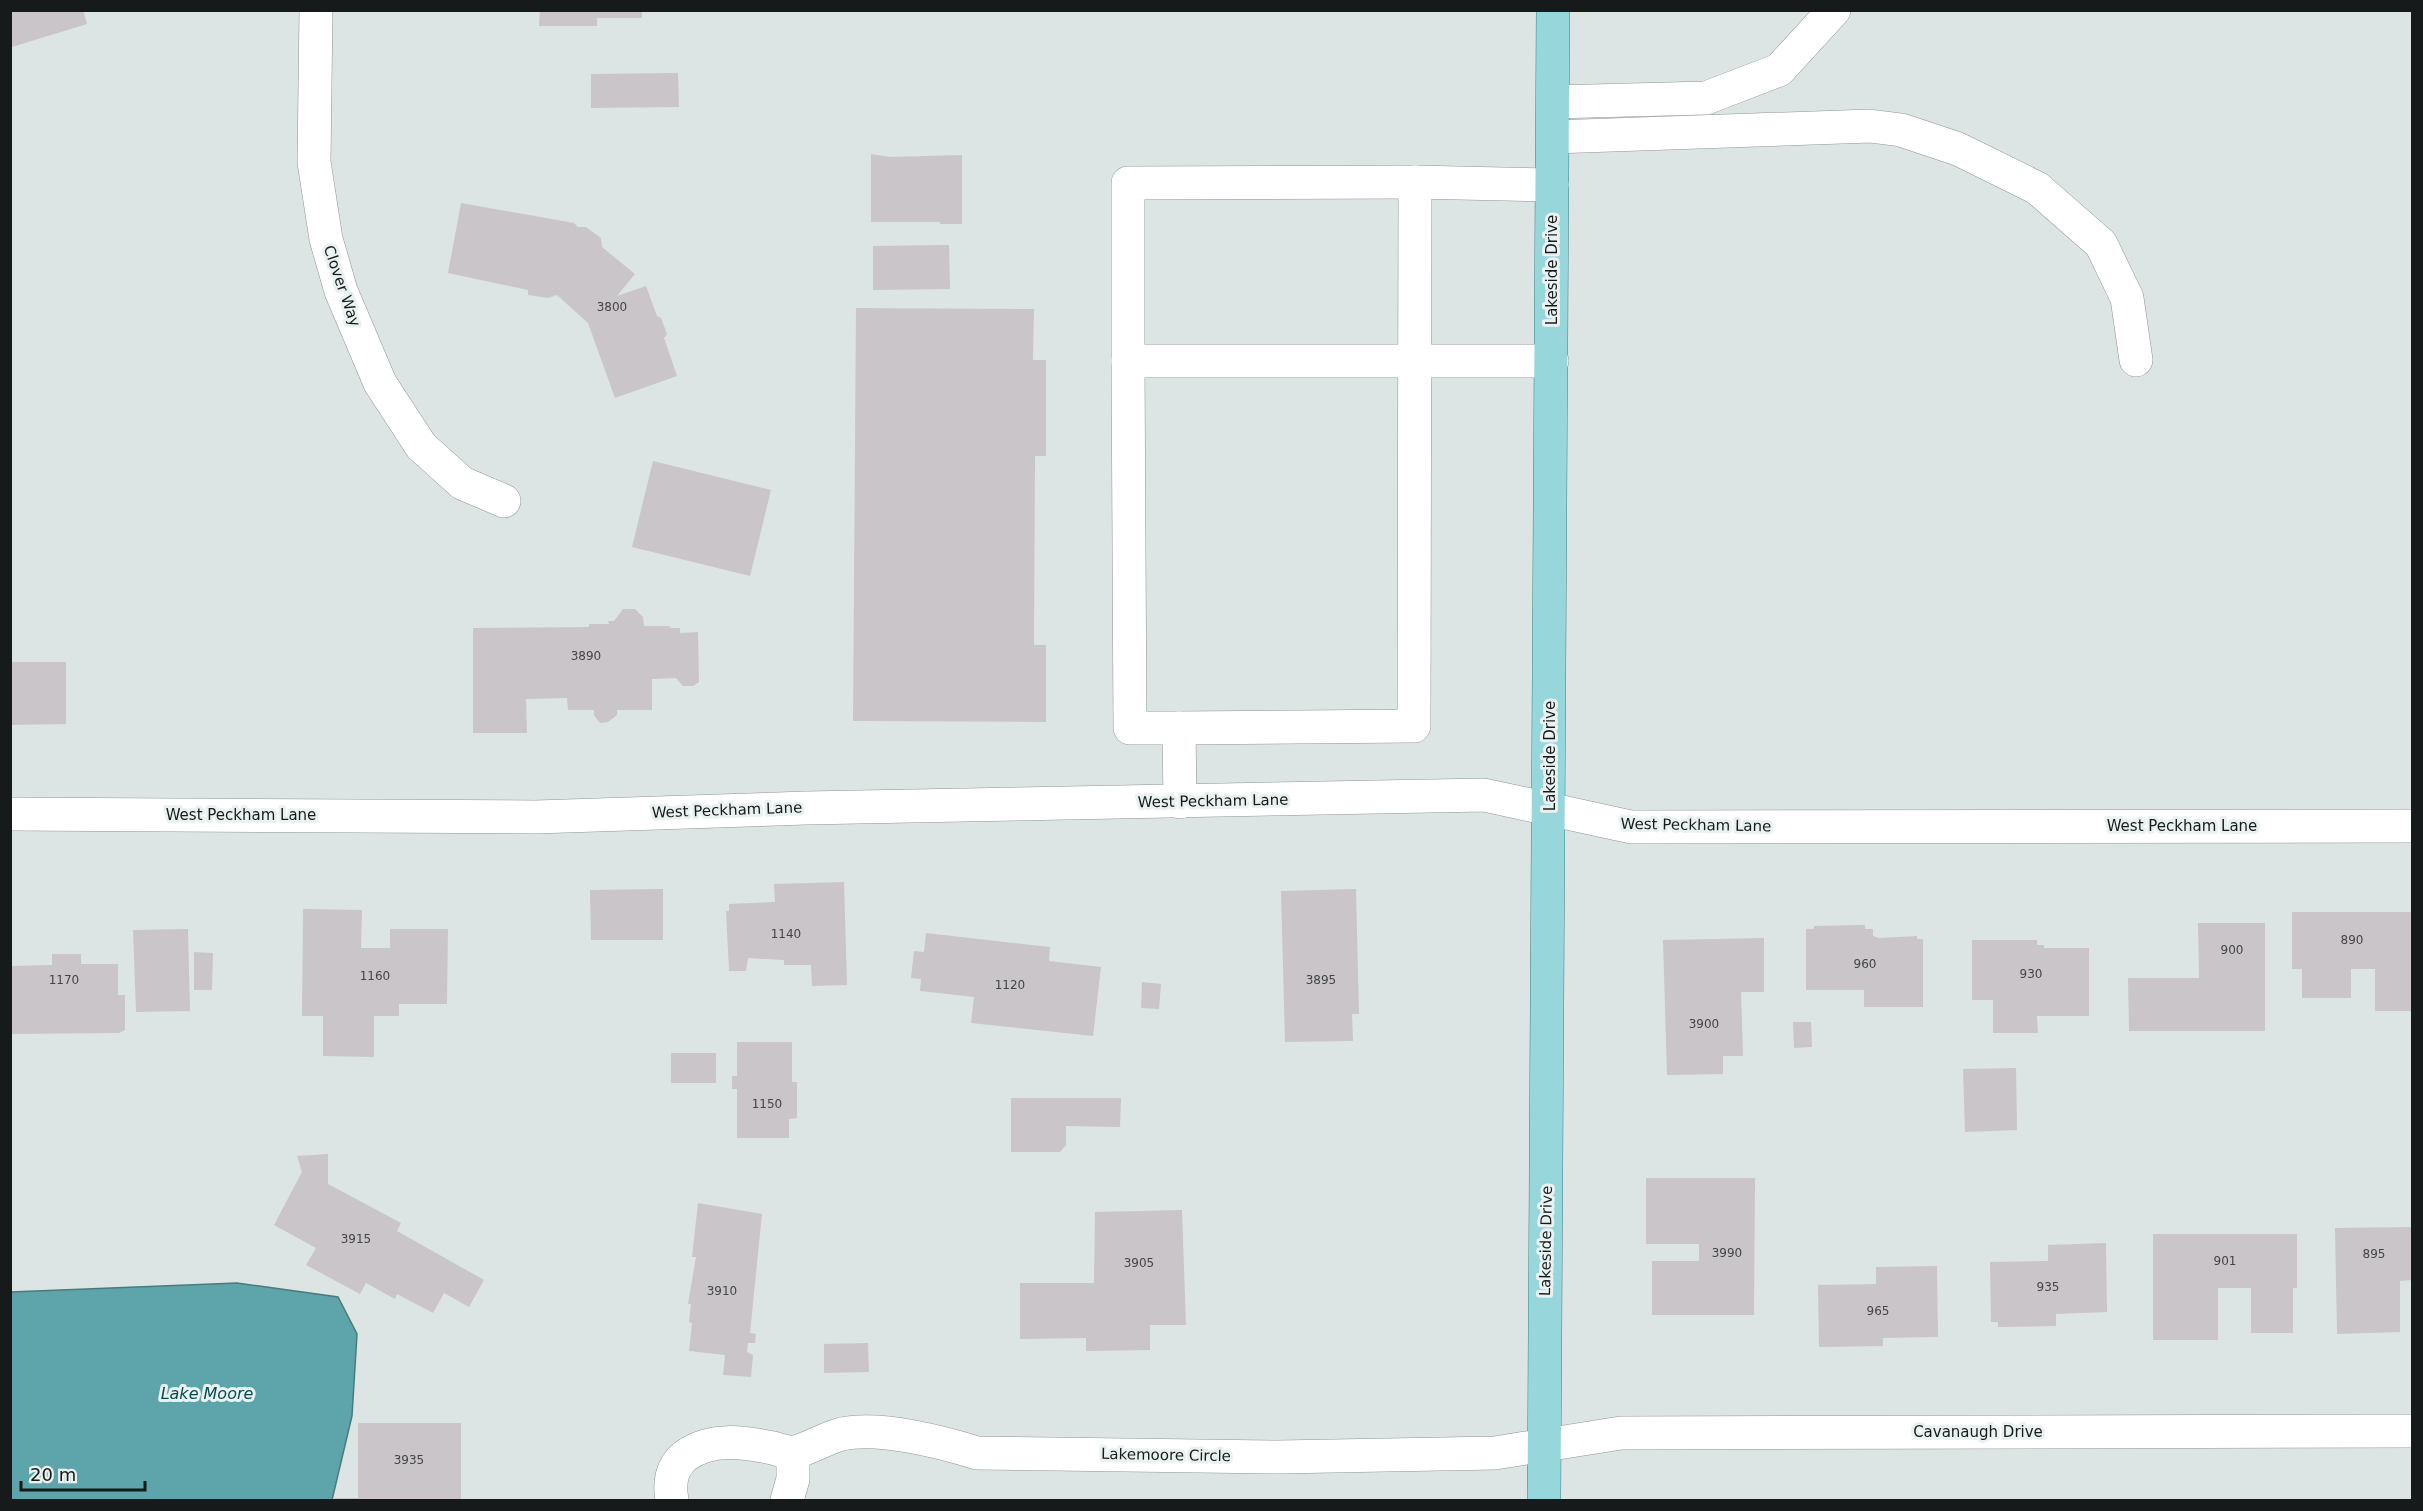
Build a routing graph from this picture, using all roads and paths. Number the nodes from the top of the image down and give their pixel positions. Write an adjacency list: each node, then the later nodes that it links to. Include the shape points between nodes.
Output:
1 (316, 10): 12 (street, Clover Way, via 314,162 326,239 341,291 380,382 421,446 462,483)
2 (1553, 10): 4 (main road, Lakeside Drive)
3 (1834, 10): 4 (street, via 1779,70 1706,98)
4 (1553, 102): 5 (main road, Lakeside Drive)
5 (1553, 137): 7 (main road, Lakeside Drive); 8 (street, via 1870,126 1901,130 1958,149 2037,188 2102,244 2127,298)
6 (1415, 182): 7 (street); 9 (street, via 1128,183); 10 (street)
7 (1552, 185): 11 (main road, Lakeside Drive)
8 (2136, 360)
9 (1128, 361): 10 (street); 13 (street, via 1130,728)
10 (1415, 361): 11 (street); 13 (street, via 1414,726)
11 (1552, 361): 15 (main road, Lakeside Drive)
12 (504, 501)
13 (1179, 728): 14 (street)
14 (1180, 802): 15 (street, West Peckham Lane, via 1484,795); 16 (street, West Peckham Lane, via 536,817)
15 (1550, 811): 17 (street, West Peckham Lane, via 1631,827); 19 (main road, Lakeside Drive)
16 (10, 814)
17 (2412, 826)
18 (2412, 1431): 19 (street, Cavanaugh Drive, via 1621,1432)
19 (1544, 1444): 20 (street, Lakemoore Circle, via 1495,1453 976,1453 930,1439 843,1434); 23 (main road, Lakeside Drive)
20 (793, 1453): 21 (street, via 742,1443 696,1448 678,1462 669,1484); 22 (street)
21 (672, 1500)
22 (788, 1500)
23 (1544, 1500)

